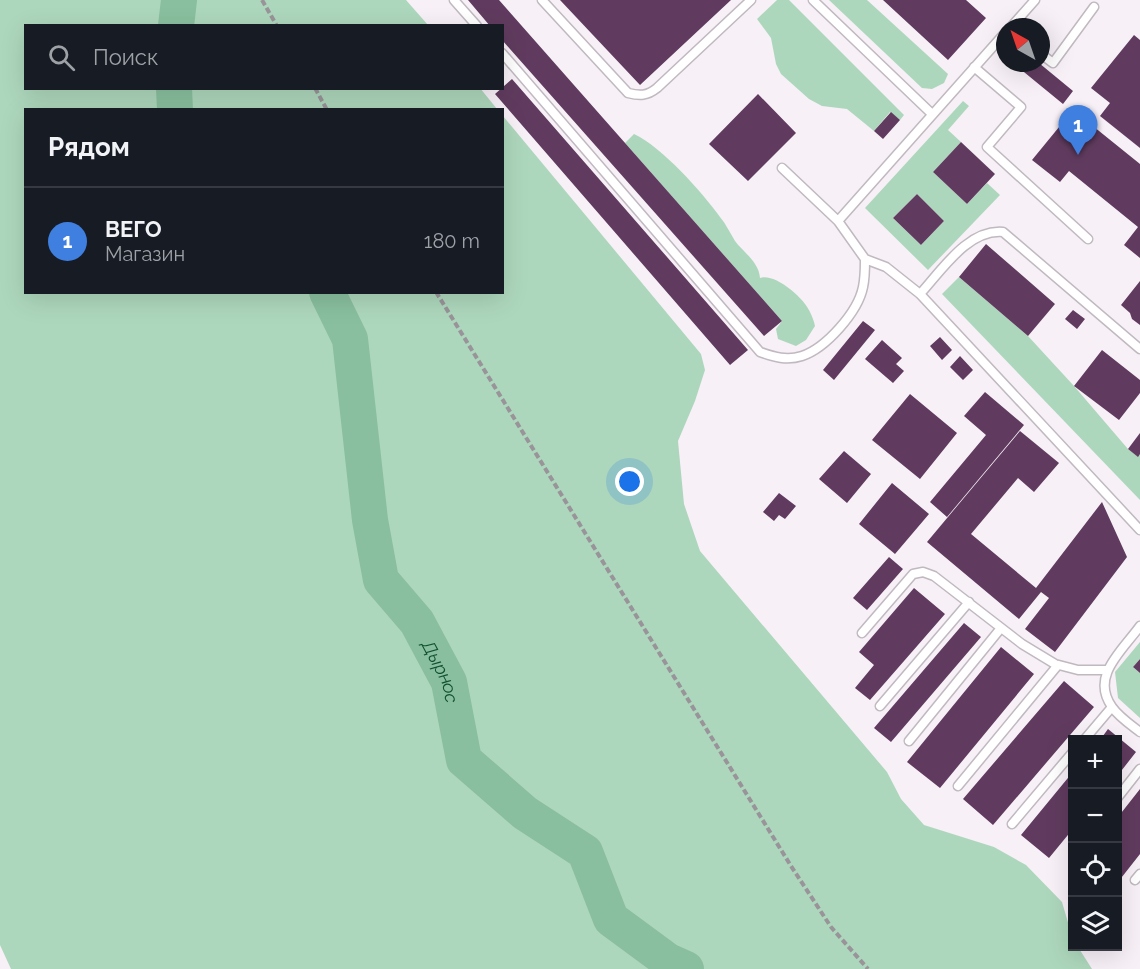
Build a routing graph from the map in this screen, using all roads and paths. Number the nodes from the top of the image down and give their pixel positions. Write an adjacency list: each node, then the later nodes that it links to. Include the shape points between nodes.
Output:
1 (262, 0): 9 (path)
2 (454, 0): 10 (lane)
3 (542, 0): 4 (lane, via 628,93 639,96 657,88)
4 (751, 0)
5 (813, 0): 17 (lane)
6 (1035, 0): 8 (lane)
7 (1094, 7): 13 (lane, via 1053,63)
8 (1019, 18)
9 (276, 24)
10 (475, 24)
11 (996, 43): 14 (lane)
12 (504, 55): 21 (lane, via 760,352 780,358 800,357 816,350 855,308 863,287)
13 (1050, 61)
14 (974, 67): 17 (lane); 20 (lane, via 1021,107 987,147)
15 (316, 90): 16 (path)
16 (326, 108)
17 (932, 114): 19 (lane)
18 (782, 168): 19 (lane)
19 (838, 220): 21 (lane)
20 (1088, 239)
21 (865, 259): 23 (lane, via 886,267)
22 (437, 294): 42 (path, via 791,866 831,927)
23 (920, 294): 24 (lane, via 975,238 991,231 1003,232); 25 (lane)
24 (1140, 349)
25 (1140, 530)
26 (969, 602): 28 (lane); 29 (lane, via 934,576 913,574); 32 (lane)
27 (1140, 626): 31 (lane)
28 (1001, 628): 30 (lane); 36 (lane)
29 (862, 633)
30 (1058, 665): 31 (lane); 39 (lane)
31 (1107, 670): 33 (lane, via 1103,682)
32 (880, 706)
33 (1112, 707): 34 (lane); 35 (lane)
34 (1140, 732)
35 (1088, 735)
36 (909, 741)
37 (1068, 758): 41 (lane)
38 (1140, 769): 40 (lane)
39 (958, 786)
40 (1122, 792)
41 (1012, 824)
42 (868, 969)

